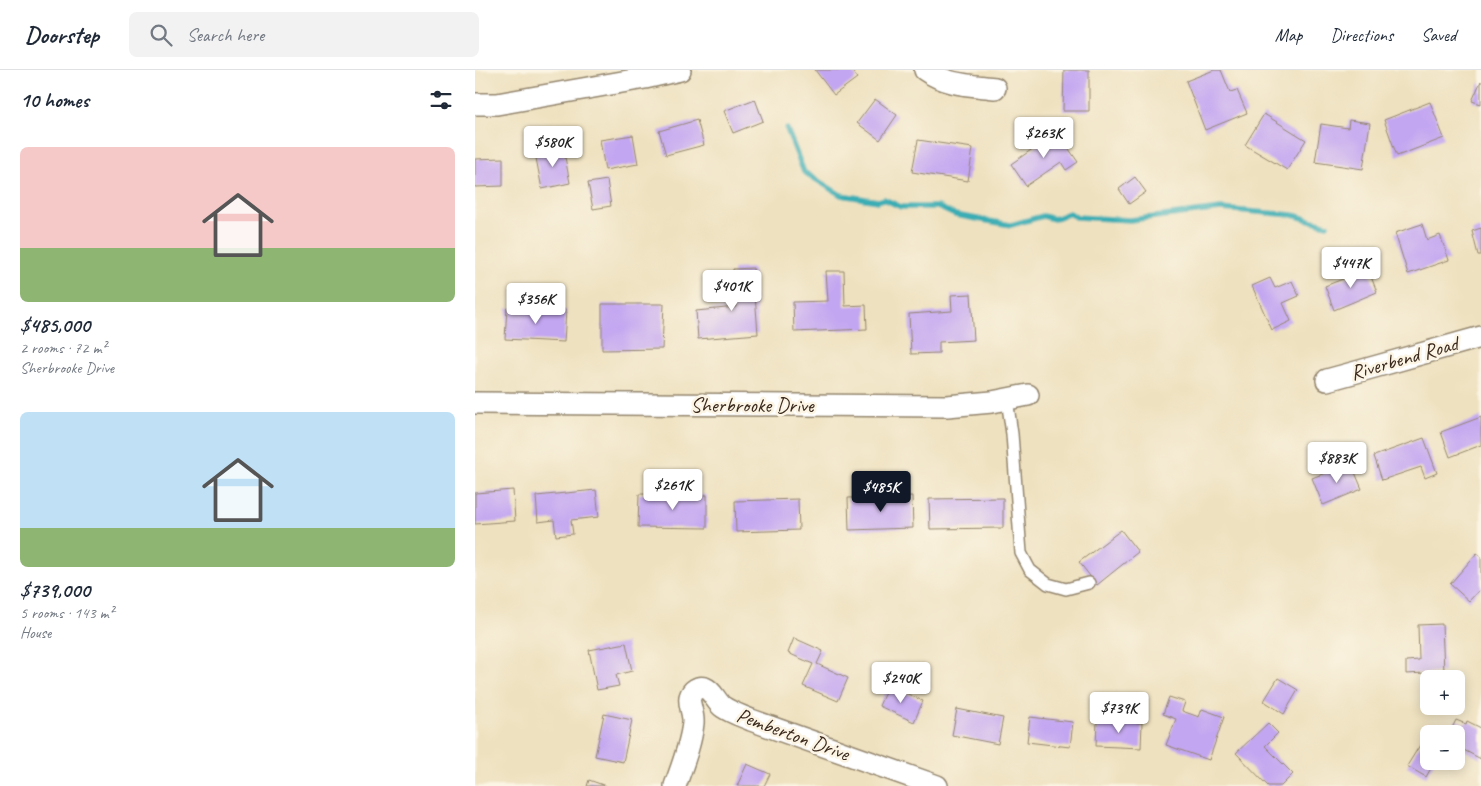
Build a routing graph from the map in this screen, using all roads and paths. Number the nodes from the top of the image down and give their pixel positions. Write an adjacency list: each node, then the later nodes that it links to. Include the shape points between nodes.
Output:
1 (680, 70): 4 (street, via 497,104)
2 (925, 70): 3 (street, via 954,83)
3 (995, 88)
4 (475, 104)
5 (1481, 336): 6 (street, Riverbend Road)
6 (1327, 380)
7 (1028, 396): 8 (street, Sherbrooke Drive)
8 (1007, 399): 9 (street, Sherbrooke Drive, via 947,406); 10 (lane, via 1021,553 1030,570 1048,584 1066,588)
9 (475, 403)
10 (1089, 583)
11 (675, 786): 12 (street, Pemberton Drive, via 692,730 689,700 694,690 702,687 723,706 751,720)
12 (937, 786)

